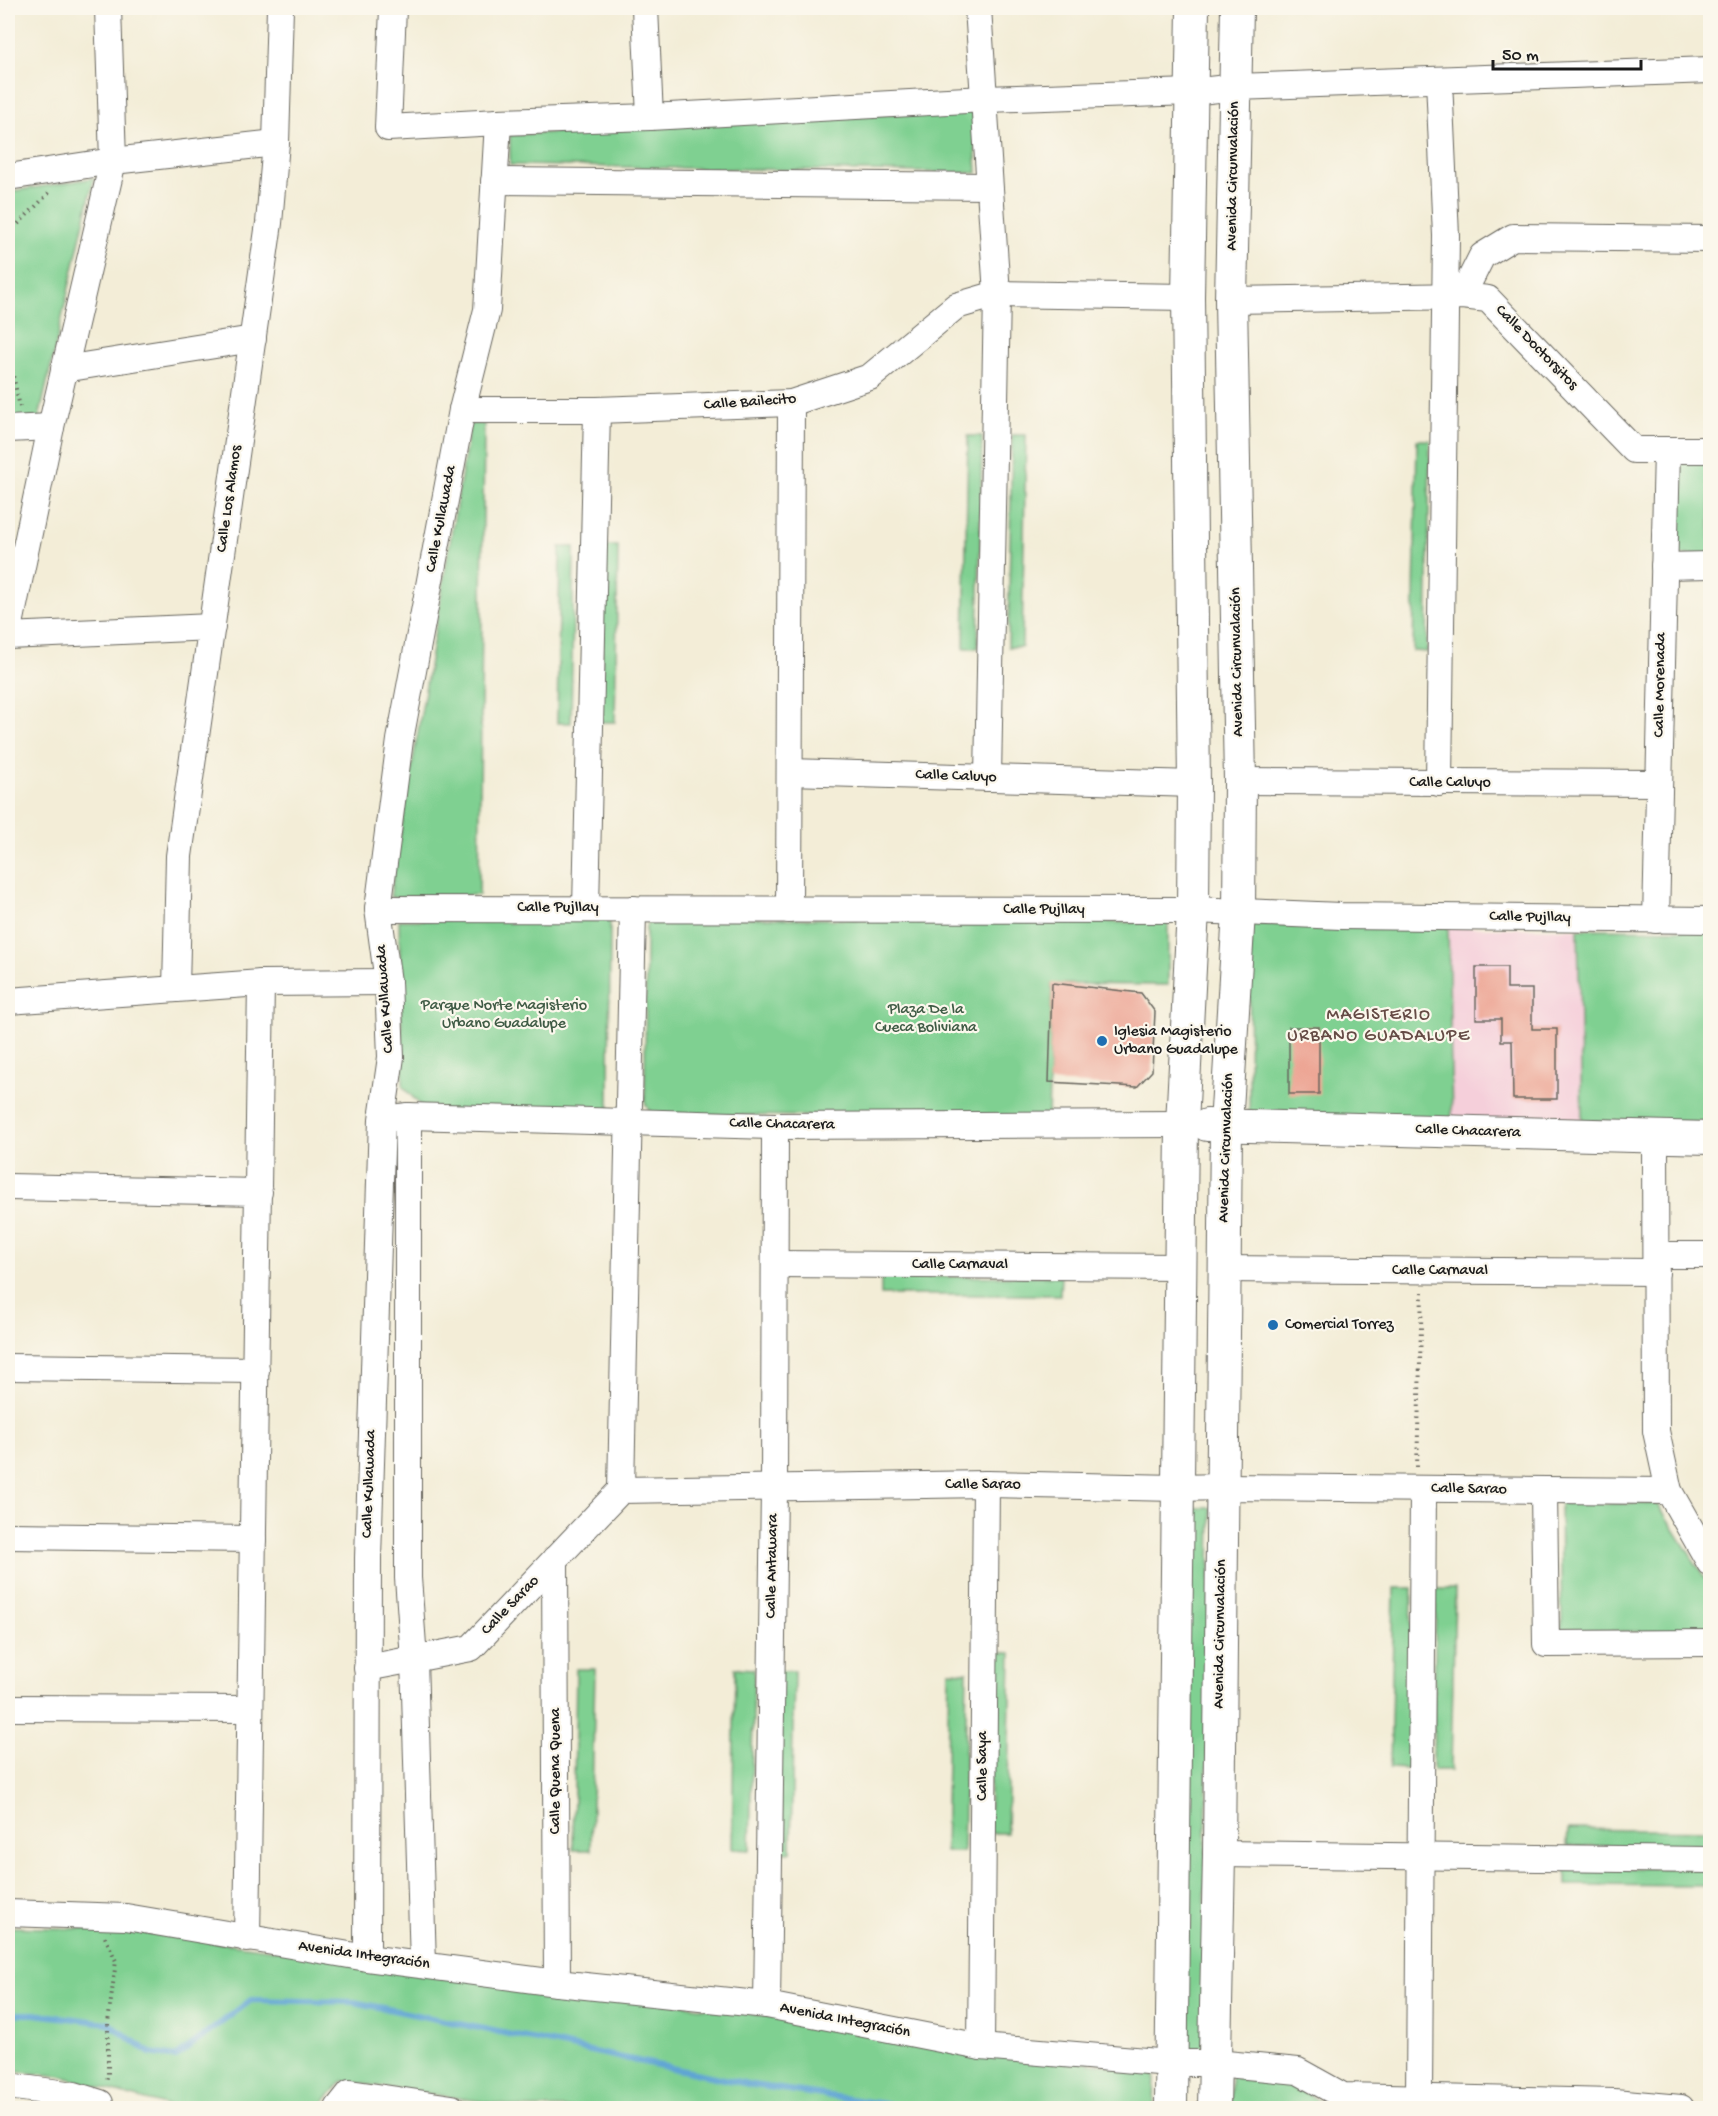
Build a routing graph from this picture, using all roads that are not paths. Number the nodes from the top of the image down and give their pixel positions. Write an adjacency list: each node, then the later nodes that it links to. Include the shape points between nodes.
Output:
1 (108, 8): 16 (street)
2 (280, 8): 15 (street, Calle Los Alamos)
3 (393, 8): 14 (street, via 388,128)
4 (645, 8): 13 (street)
5 (978, 8): 12 (street)
6 (1192, 8): 11 (main road)
7 (1237, 8): 10 (main road, Avenida Circunvalación)
8 (1710, 70): 9 (street)
9 (1439, 80): 10 (street); 22 (street, via 1446,236)
10 (1236, 87): 11 (street); 24 (main road, Avenida Circunvalación)
11 (1191, 92): 12 (street); 23 (main road)
12 (985, 99): 13 (street); 19 (street)
13 (650, 117): 14 (street)
14 (498, 122): 18 (street, Calle Kullawada)
15 (276, 143): 16 (street); 25 (street, Calle Los Alamos)
16 (113, 161): 17 (street); 26 (street)
17 (8, 177)
18 (494, 180): 19 (street); 28 (street, Calle Kullawada, via 487,310)
19 (988, 186): 21 (street)
20 (1710, 238): 22 (street, via 1513,237 1482,256)
21 (997, 294): 23 (street, Calle Bailecito); 27 (street, Calle Bailecito, via 956,306 870,377); 39 (street)
22 (1453, 296): 24 (street, Calle Doctorsitos); 32 (street, Calle Doctorsitos, via 1488,299 1634,450); 41 (street)
23 (1188, 297): 43 (main road)
24 (1231, 300): 40 (main road, Avenida Circunvalación)
25 (253, 339): 26 (street); 36 (street, Calle Los Alamos)
26 (64, 369): 30 (street)
27 (791, 403): 29 (street, Calle Bailecito); 38 (street)
28 (462, 410): 29 (street, Calle Bailecito); 45 (street, Calle Kullawada, via 400,740)
29 (597, 410): 44 (street)
30 (51, 427): 31 (street); 37 (street)
31 (16, 429)
32 (1667, 450): 33 (street, Calle Doctorsitos); 34 (street, Calle Morenada)
33 (1710, 450)
34 (1664, 566): 35 (street); 42 (street, Calle Morenada)
35 (1710, 566)
36 (212, 627): 37 (street); 54 (street, Calle Los Alamos, via 179,856)
37 (8, 635)
38 (790, 772): 39 (street, Calle Caluyo); 47 (street)
39 (988, 778): 43 (street, Calle Caluyo)
40 (1240, 780): 41 (street, Calle Caluyo); 49 (main road, Avenida Circunvalación)
41 (1439, 783): 42 (street, Calle Caluyo)
42 (1659, 783): 50 (street, Calle Morenada)
43 (1194, 784): 48 (main road)
44 (586, 908): 45 (street, Calle Pujllay); 46 (street, Calle Pujllay)
45 (378, 909): 53 (street, Calle Kullawada)
46 (633, 909): 47 (street, Calle Pujllay); 58 (street)
47 (789, 910): 48 (street, Calle Pujllay)
48 (1193, 910): 49 (street, Calle Pujllay); 59 (main road)
49 (1239, 912): 50 (street, Calle Pujllay); 61 (main road, Avenida Circunvalación)
50 (1656, 920): 51 (street, Calle Pujllay)
51 (1710, 920)
52 (261, 982): 53 (street); 54 (street); 65 (street)
53 (388, 982): 57 (street, Calle Kullawada, via 391,1057)
54 (176, 989): 55 (street)
55 (8, 1001)
56 (408, 1116): 57 (street, Calle Chacarera); 58 (street, Calle Chacarera); 86 (street, via 408,1578)
57 (382, 1119): 87 (street, Calle Kullawada)
58 (628, 1121): 60 (street, Calle Chacarera); 78 (street)
59 (1182, 1124): 60 (street, Calle Chacarera); 61 (main road, Calle Chacarera); 69 (main road)
60 (775, 1126): 67 (street, Calle Antawara)
61 (1226, 1126): 62 (main road, Calle Chacarera); 70 (main road, Avenida Circunvalación)
62 (1655, 1137): 63 (main road, Calle Chacarera); 68 (street)
63 (1710, 1138)
64 (8, 1187): 65 (street)
65 (259, 1192): 72 (street)
66 (1710, 1255): 68 (street, Calle Carnaval)
67 (776, 1264): 69 (street, Calle Carnaval); 76 (street, Calle Antawara)
68 (1656, 1264): 70 (street, Calle Carnaval, via 1422,1271); 80 (street, via 1656,1431)
69 (1180, 1267): 75 (main road)
70 (1224, 1269): 74 (main road, Avenida Circunvalación)
71 (8, 1367): 72 (street)
72 (256, 1370): 82 (street)
73 (986, 1484): 75 (street, Calle Sarao); 76 (street, Calle Sarao); 99 (street, Calle Saya)
74 (1222, 1487): 75 (street, Calle Sarao); 77 (street, Calle Sarao); 90 (main road, Avenida Circunvalación)
75 (1177, 1488): 100 (main road)
76 (774, 1489): 78 (street, Calle Sarao); 98 (street, Calle Antawara)
77 (1420, 1489): 79 (street, Calle Sarao); 91 (street)
78 (621, 1490): 83 (street, Calle Sarao)
79 (1544, 1491): 80 (street, Calle Sarao); 85 (street, via 1546,1644)
80 (1669, 1491): 84 (street)
81 (8, 1536): 82 (street)
82 (253, 1539): 89 (street)
83 (555, 1559): 86 (street, Calle Sarao, via 471,1648); 97 (street, Calle Quena Quena)
84 (1710, 1563)
85 (1710, 1643)
86 (414, 1659): 87 (street, Calle Sarao); 96 (street)
87 (368, 1668): 95 (street, Calle Kullawada)
88 (8, 1708): 89 (street)
89 (249, 1709): 94 (street)
90 (1219, 1854): 91 (street); 101 (main road, Avenida Circunvalación)
91 (1420, 1856): 92 (street); 103 (street)
92 (1710, 1860)
93 (8, 1913): 94 (street, Avenida Integración, via 126,1917)
94 (247, 1939): 95 (street, Avenida Integración)
95 (367, 1958): 96 (street, Avenida Integración)
96 (423, 1965): 97 (street, Avenida Integración)
97 (557, 1983): 98 (street, Avenida Integración)
98 (767, 2005): 99 (street, Avenida Integración)
99 (981, 2047): 100 (street, Avenida Integración)
100 (1170, 2063): 101 (street, Avenida Integración); 107 (main road)
101 (1216, 2063): 103 (street, Avenida Integración, via 1298,2071 1344,2096); 108 (main road, Avenida Circunvalación)
102 (8, 2086): 104 (street, via 74,2095)
103 (1419, 2098): 109 (street, Avenida Integración, via 1614,2102)
104 (100, 2106)
105 (338, 2109): 106 (street, via 350,2093)
106 (452, 2109)
107 (1171, 2109)
108 (1214, 2109)
109 (1681, 2109)

